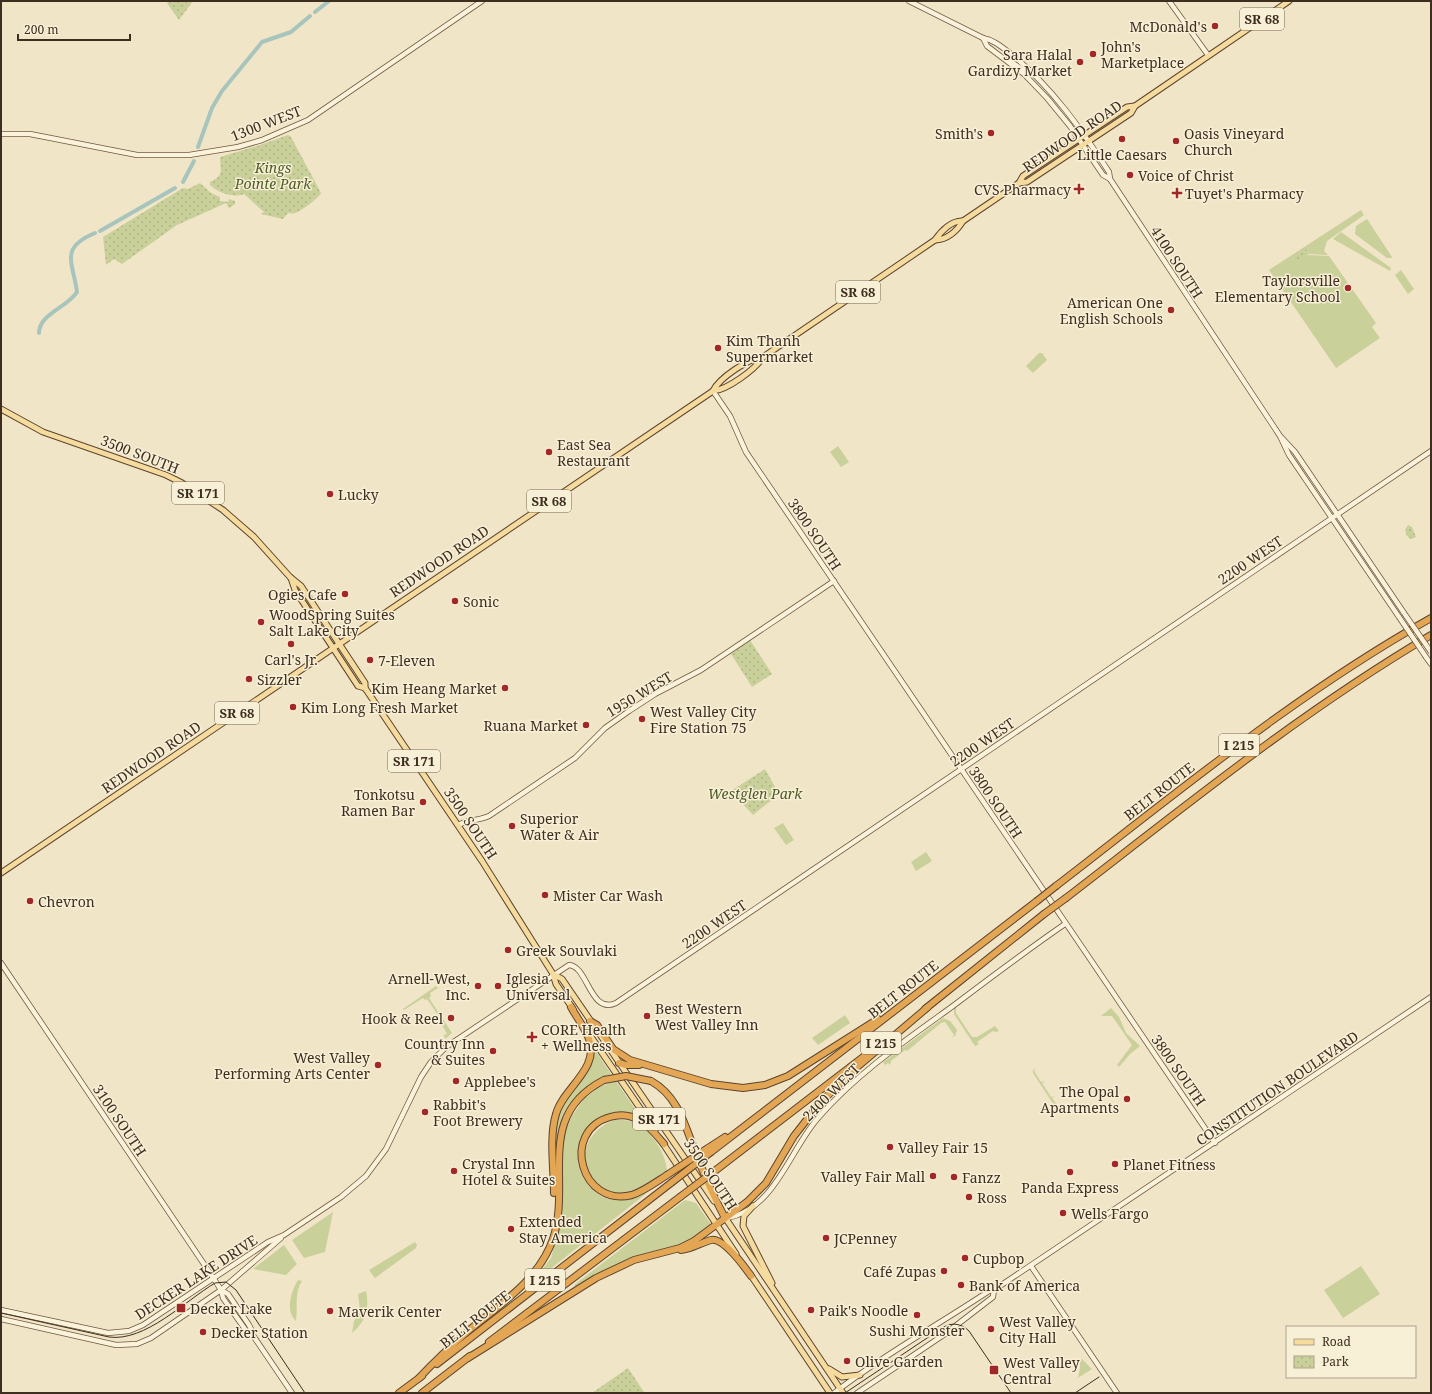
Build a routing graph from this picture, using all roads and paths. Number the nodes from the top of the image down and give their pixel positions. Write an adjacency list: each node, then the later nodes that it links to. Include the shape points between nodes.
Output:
1 (482, 1): 10 (street, 1300 WEST, via 308,120 238,147 189,155 137,155 30,134)
2 (909, 1): 5 (street)
3 (1169, 1): 6 (street)
4 (1289, 1): 6 (main road, REDWOOD ROAD / SR 68)
5 (983, 38): 7 (street, via 987,46); 8 (street, via 998,44)
6 (1208, 55): 9 (main road, REDWOOD ROAD / SR 68)
7 (1006, 60): 8 (street, via 1026,71); 12 (street, 4100 SOUTH, via 1039,89)
8 (1029, 70): 11 (street, 4100 SOUTH, via 1068,112)
9 (1135, 106): 11 (main road, REDWOOD ROAD / SR 68, via 1127,107); 13 (main road, REDWOOD ROAD / SR 68, via 1131,113)
10 (1, 134)
11 (1085, 135): 12 (main road, REDWOOD ROAD / SR 68); 13 (street, 4100 SOUTH)
12 (1079, 139): 14 (street, 4100 SOUTH); 16 (main road, REDWOOD ROAD / SR 68, via 1023,176)
13 (1089, 141): 14 (main road, REDWOOD ROAD / SR 68); 15 (street, 4100 SOUTH, via 1109,172)
14 (1082, 145): 15 (street, 4100 SOUTH, via 1103,175); 16 (main road, REDWOOD ROAD / SR 68, via 1027,182)
15 (1110, 179): 22 (street, 4100 SOUTH)
16 (1018, 183): 17 (main road, REDWOOD ROAD / SR 68)
17 (963, 221): 18 (main road, REDWOOD ROAD / SR 68, via 958,230 942,240); 18 (main road, REDWOOD ROAD / SR 68, via 957,220 940,232)
18 (935, 240): 19 (main road, REDWOOD ROAD / SR 68)
19 (763, 357): 20 (main road, REDWOOD ROAD / SR 68, via 758,364 721,390); 20 (main road, REDWOOD ROAD / SR 68, via 750,360 716,383)
20 (713, 390): 27 (street, 3800 SOUTH, via 730,416 746,452); 30 (main road, REDWOOD ROAD / SR 68)
21 (1, 409): 26 (main road, 3500 SOUTH / SR 171, via 44,432 146,467 182,483 238,522)
22 (1280, 436): 24 (street, 4100 SOUTH, via 1295,452); 25 (street, 4100 SOUTH, via 1289,455)
23 (1431, 451): 24 (street, 2200 WEST)
24 (1337, 514): 25 (street, 2200 WEST); 32 (street, 4100 SOUTH, bridge)
25 (1331, 519): 33 (street, 4100 SOUTH, bridge); 35 (street, 2200 WEST)
26 (290, 577): 30 (main road, 3500 SOUTH / SR 171, via 301,586); 31 (main road, 3500 SOUTH / SR 171, via 295,590)
27 (834, 580): 35 (street, 3800 SOUTH); 36 (street, 1950 WEST, via 701,670 655,694 605,728 575,758 489,816 468,820)
28 (1431, 618): 42 (highway, BELT ROUTE / I 215, bridge, via 1348,668 1259,729)
29 (1431, 635): 44 (highway, BELT ROUTE / I 215, bridge, via 1385,663 1285,732 1044,914)
30 (339, 644): 31 (main road, REDWOOD ROAD / SR 68); 34 (main road, 3500 SOUTH / SR 171, via 365,682)
31 (333, 648): 34 (main road, 3500 SOUTH / SR 171, via 358,686); 37 (main road, REDWOOD ROAD / SR 68)
32 (1431, 652)
33 (1431, 664)
34 (365, 688): 36 (main road, 3500 SOUTH / SR 171)
35 (961, 770): 38 (street, 3800 SOUTH); 40 (street, 2200 WEST, via 614,1004 607,1005 598,1000 572,965)
36 (458, 825): 40 (main road, 3500 SOUTH / SR 171)
37 (1, 873)
38 (1065, 924): 48 (street, 3800 SOUTH); 51 (street, 2400 WEST, via 915,1034 841,1094 805,1134 773,1186)
39 (1, 963): 59 (street, 3100 SOUTH)
40 (553, 974): 43 (main road, 3500 SOUTH / SR 171, via 556,984); 45 (main road, 3500 SOUTH / SR 171, via 562,979); 54 (street, DECKER LAKE DRIVE, via 459,1037 441,1052 416,1084 386,1149 373,1168 350,1191)
41 (1431, 997): 48 (street, CONSTITUTION BOULEVARD)
42 (910, 999): 47 (highway, via 799,1070 765,1085 722,1087); 50 (highway, BELT ROUTE / I 215, via 742,1128)
43 (572, 1007): 49 (main road, 3500 SOUTH / SR 171); 57 (highway, via 589,1038 591,1055 584,1072 562,1099 555,1118 553,1225 547,1247)
44 (928, 1007): 52 (highway, via 822,1100 794,1136 762,1188); 65 (highway, BELT ROUTE / I 215, bridge)
45 (590, 1021): 46 (main road, 3500 SOUTH / SR 171); 47 (highway, via 597,1025 617,1053)
46 (619, 1063): 47 (highway); 52 (main road, 3500 SOUTH / SR 171)
47 (647, 1066)
48 (1215, 1143): 56 (street, CONSTITUTION BOULEVARD)
49 (664, 1144): 50 (highway, bridge, via 640,1120 628,1116 615,1116 600,1122 589,1131 583,1143 581,1159 584,1171 600,1190 613,1195 635,1194); 53 (main road, 3500 SOUTH / SR 171)
50 (709, 1150): 68 (highway, BELT ROUTE / I 215, bridge, via 671,1183)
51 (753, 1206): 52 (street, 2400 WEST, via 735,1216); 61 (main road, via 744,1216 743,1226)
52 (725, 1218): 53 (highway); 57 (highway, bridge, via 677,1106 666,1093 651,1082 626,1076 604,1080 578,1099 562,1128 558,1150 557,1224 548,1251); 61 (main road, 3500 SOUTH / SR 171)
53 (717, 1225): 55 (highway, via 694,1241); 58 (main road, 3500 SOUTH / SR 171)
54 (284, 1235): 59 (street, DECKER LAKE DRIVE, via 268,1242); 60 (street, DECKER LAKE DRIVE)
55 (673, 1250): 58 (highway, via 692,1248 710,1240 719,1241); 65 (highway, via 634,1260 596,1278)
56 (1031, 1266): 62 (street, CONSTITUTION BOULEVARD); 76 (street)
57 (535, 1271): 68 (highway, via 522,1286 454,1343)
58 (751, 1276): 73 (main road, 3500 SOUTH / SR 171)
59 (214, 1279): 60 (street, 3100 SOUTH); 63 (street, DECKER LAKE DRIVE, via 143,1325 123,1332 98,1331)
60 (222, 1290): 64 (street, DECKER LAKE DRIVE, via 150,1338 127,1346); 70 (street, 3100 SOUTH, via 228,1294 252,1329 252,1334)
61 (774, 1290): 66 (main road, 3500 SOUTH / SR 171)
62 (994, 1290): 67 (street, CONSTITUTION BOULEVARD); 75 (street, CONSTITUTION BOULEVARD, via 993,1297 945,1334)
63 (1, 1310)
64 (1, 1319)
65 (468, 1358): 72 (highway, BELT ROUTE / I 215)
66 (823, 1363): 67 (main road, via 842,1377); 69 (main road, 3500 SOUTH / SR 171)
67 (860, 1375): 69 (street, CONSTITUTION BOULEVARD)
68 (419, 1378): 71 (highway, BELT ROUTE / I 215)
69 (841, 1391): 74 (street, CONSTITUTION BOULEVARD)
70 (292, 1393)
71 (399, 1393)
72 (422, 1393)
73 (830, 1393)
74 (834, 1393)
75 (857, 1393)
76 (1117, 1393)

